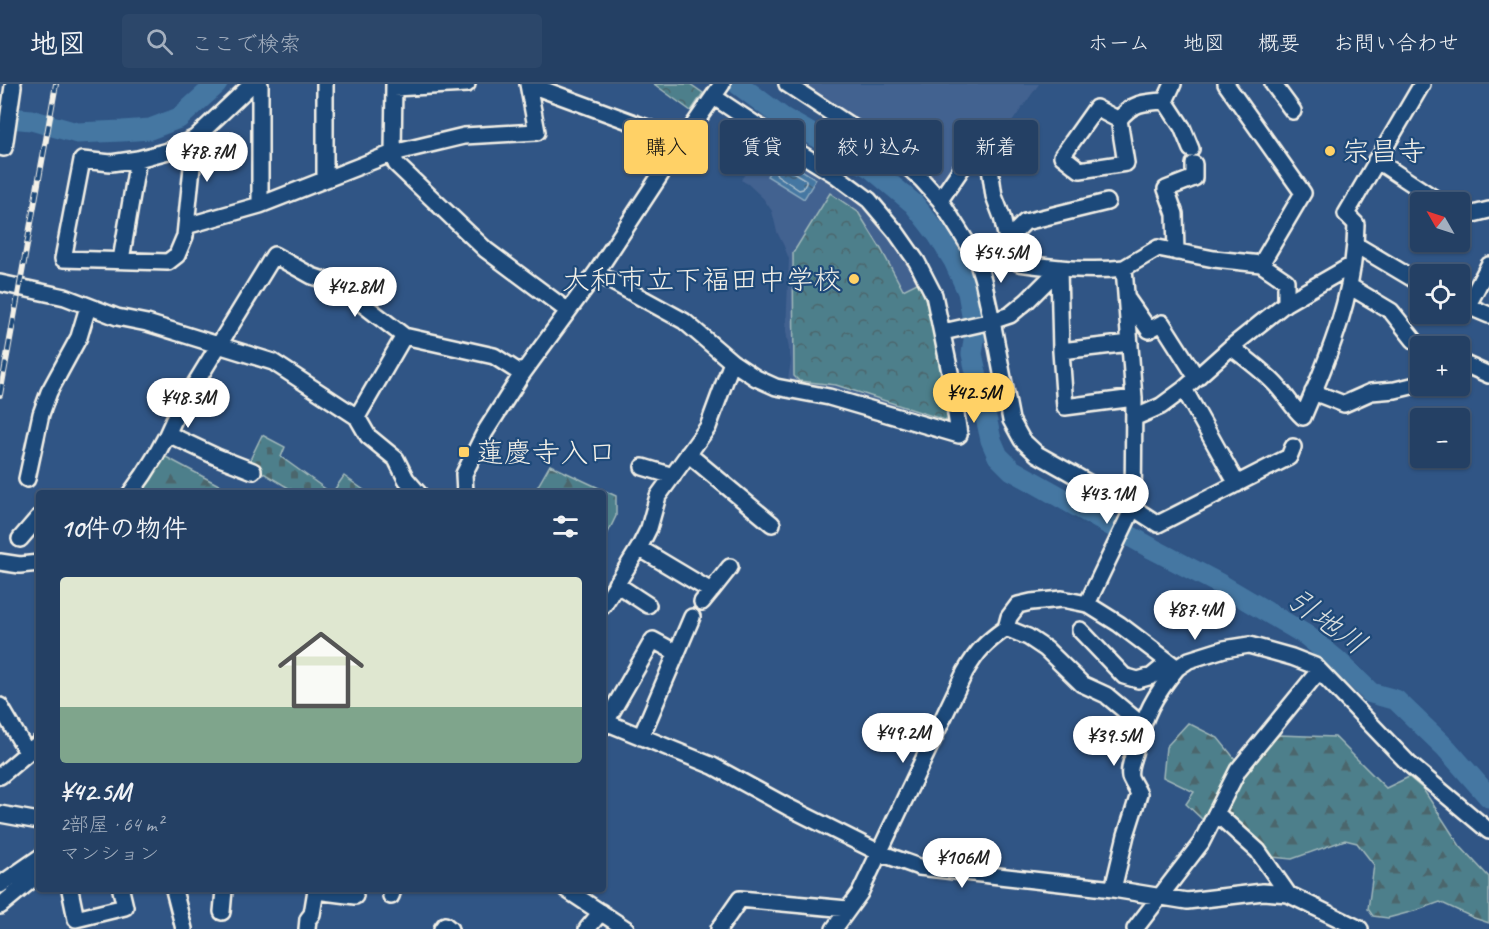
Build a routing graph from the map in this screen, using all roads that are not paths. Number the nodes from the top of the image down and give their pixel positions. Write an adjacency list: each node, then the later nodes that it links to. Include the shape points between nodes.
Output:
1 (252, 84): 19 (street)
2 (260, 84): 29 (street)
3 (326, 84): 25 (street)
4 (467, 84): 11 (street)
5 (528, 84): 16 (street); 21 (street, via 537,132 464,136)
6 (787, 84): 27 (street, via 896,155)
7 (1173, 84): 14 (street)
8 (1226, 84): 37 (street, via 1303,193)
9 (1273, 84): 15 (street)
10 (1422, 84): 23 (street)
11 (394, 86): 21 (street)
12 (10, 89): 20 (street)
13 (718, 91): 17 (street); 52 (street, via 785,144 869,200 917,262 934,295)
14 (1165, 101): 18 (street, via 1145,102 1126,110); 35 (street, via 1182,127 1192,156 1194,178 1166,189 1175,214)
15 (1293, 111)
16 (626, 120)
17 (698, 120)
18 (1119, 120): 18 (street, via 1126,163 1080,170 1062,156 1096,108)
19 (195, 138): 22 (street); 32 (street)
20 (3, 142)
21 (393, 153): 25 (street); 49 (street, via 396,164 470,236)
22 (138, 159): 36 (street); 36 (street, via 111,163 82,160 63,260)
23 (1376, 160): 26 (street); 34 (street, via 1346,214 1356,224)
24 (661, 174): 42 (street)
25 (325, 179): 29 (street)
26 (1425, 192)
27 (940, 200): 33 (street, via 985,134 994,196); 51 (street, via 976,257)
28 (1107, 202): 33 (street, via 1025,222)
29 (260, 205): 32 (street)
30 (1489, 210): 31 (street)
31 (1470, 215)
32 (186, 226): 36 (street, via 177,255 168,262)
33 (1007, 240): 40 (street, via 1019,263)
34 (1356, 244): 38 (street); 43 (street)
35 (1176, 252): 37 (street); 41 (street, via 1158,248)
36 (121, 260)
37 (1262, 264): 47 (street, via 1286,281)
38 (1352, 265): 45 (street); 47 (street)
39 (1489, 265): 50 (street, via 1468,305)
40 (1059, 268): 41 (street); 51 (street, via 1010,315); 58 (street)
41 (1124, 268): 46 (street)
42 (596, 273): 49 (street); 59 (street, via 684,321)
43 (1410, 277)
44 (0, 283): 48 (street, via 65,297)
45 (1349, 286): 54 (street, via 1391,311); 66 (street, via 1343,314)
46 (1128, 300): 55 (street); 63 (street, via 1149,330 1162,323)
47 (1286, 303): 57 (street)
48 (88, 307): 56 (street); 76 (street, via 80,337 49,392)
49 (568, 311): 61 (street)
50 (1489, 315)
51 (990, 321): 52 (street); 81 (street, via 1011,420 1022,440 1037,454)
52 (945, 331): 59 (street, via 959,435 829,397 776,387)
53 (404, 336): 56 (street, via 344,289 274,255); 61 (street, via 494,357); 68 (street)
54 (1411, 336)
55 (1130, 343): 58 (street); 67 (street)
56 (219, 346): 68 (street, via 273,362); 70 (street)
57 (1231, 348): 63 (street); 66 (street, via 1262,370 1303,417)
58 (1062, 351): 67 (street, via 1065,407)
59 (732, 362): 72 (street, via 708,427)
60 (1470, 366): 62 (street)
61 (522, 374): 80 (street, via 464,474)
62 (1489, 375)
63 (1197, 378): 65 (street)
64 (1410, 386): 66 (street, via 1371,392 1344,404)
65 (1184, 389): 69 (street, via 1161,406); 77 (street)
66 (1314, 392)
67 (1134, 398): 69 (street)
68 (357, 417): 79 (street, via 368,436 396,459)
69 (1134, 418): 81 (street)
70 (168, 434): 74 (street, via 219,451); 78 (street)
71 (1293, 447): 77 (street, via 1289,457)
72 (688, 454): 75 (street); 82 (street)
73 (643, 467): 75 (street)
74 (243, 472)
75 (673, 476): 83 (street, via 658,496 650,528)
76 (27, 479)
77 (1237, 484): 81 (street, via 1158,524)
78 (133, 490)
79 (416, 490)
80 (465, 490)
81 (1131, 512): 89 (street)
82 (772, 524)
83 (639, 548): 86 (street, via 706,597); 87 (street)
84 (0, 562): 85 (street)
85 (36, 562)
86 (730, 567)
87 (616, 584): 88 (street); 90 (street)
88 (606, 601)
89 (1087, 603): 92 (street, via 1062,598 1017,604); 95 (street)
90 (648, 605)
91 (692, 617): 94 (street)
92 (1006, 628): 100 (street, via 1046,649 1082,684 1106,694); 108 (street, via 976,653 965,672)
93 (1080, 630): 95 (street, via 1124,676 1138,680)
94 (677, 654): 98 (street, via 653,640); 101 (street)
95 (1173, 665): 96 (street, via 1249,645 1292,657); 100 (street)
96 (1320, 672): 104 (street, via 1238,770); 107 (street, via 1409,764)
97 (0, 706): 102 (street)
98 (606, 720)
99 (606, 724): 101 (street)
100 (1142, 725): 112 (street, via 1130,766 1130,777 1139,794)
101 (641, 737): 108 (street, via 713,766)
102 (33, 747): 103 (street)
103 (0, 776)
104 (1216, 813): 120 (street, via 1258,851); 122 (street, via 1201,843)
105 (0, 814): 106 (street)
106 (36, 820)
107 (1489, 831)
108 (880, 853): 112 (street, via 919,867); 124 (street, via 860,893)
109 (36, 860): 111 (street)
110 (36, 878): 123 (street)
111 (0, 885)
112 (1113, 890): 122 (street)
113 (70, 892): 127 (street)
114 (121, 892): 127 (street, via 125,907)
115 (174, 892): 128 (street)
116 (224, 892): 125 (street)
117 (316, 892): 129 (street)
118 (329, 892): 121 (street)
119 (570, 892): 126 (street)
120 (1288, 894): 122 (street, via 1263,892 1187,901); 137 (street)
121 (355, 896)
122 (1159, 897): 136 (street)
123 (0, 906)
124 (847, 909): 134 (street, via 740,899); 135 (street)
125 (222, 912)
126 (601, 912): 132 (street); 133 (street)
127 (76, 924)
128 (179, 927)
129 (307, 929)
130 (442, 929): 131 (street, via 445,925)
131 (450, 929)
132 (587, 929)
133 (626, 929)
134 (719, 929)
135 (834, 929)
136 (1135, 929)
137 (1358, 929)

